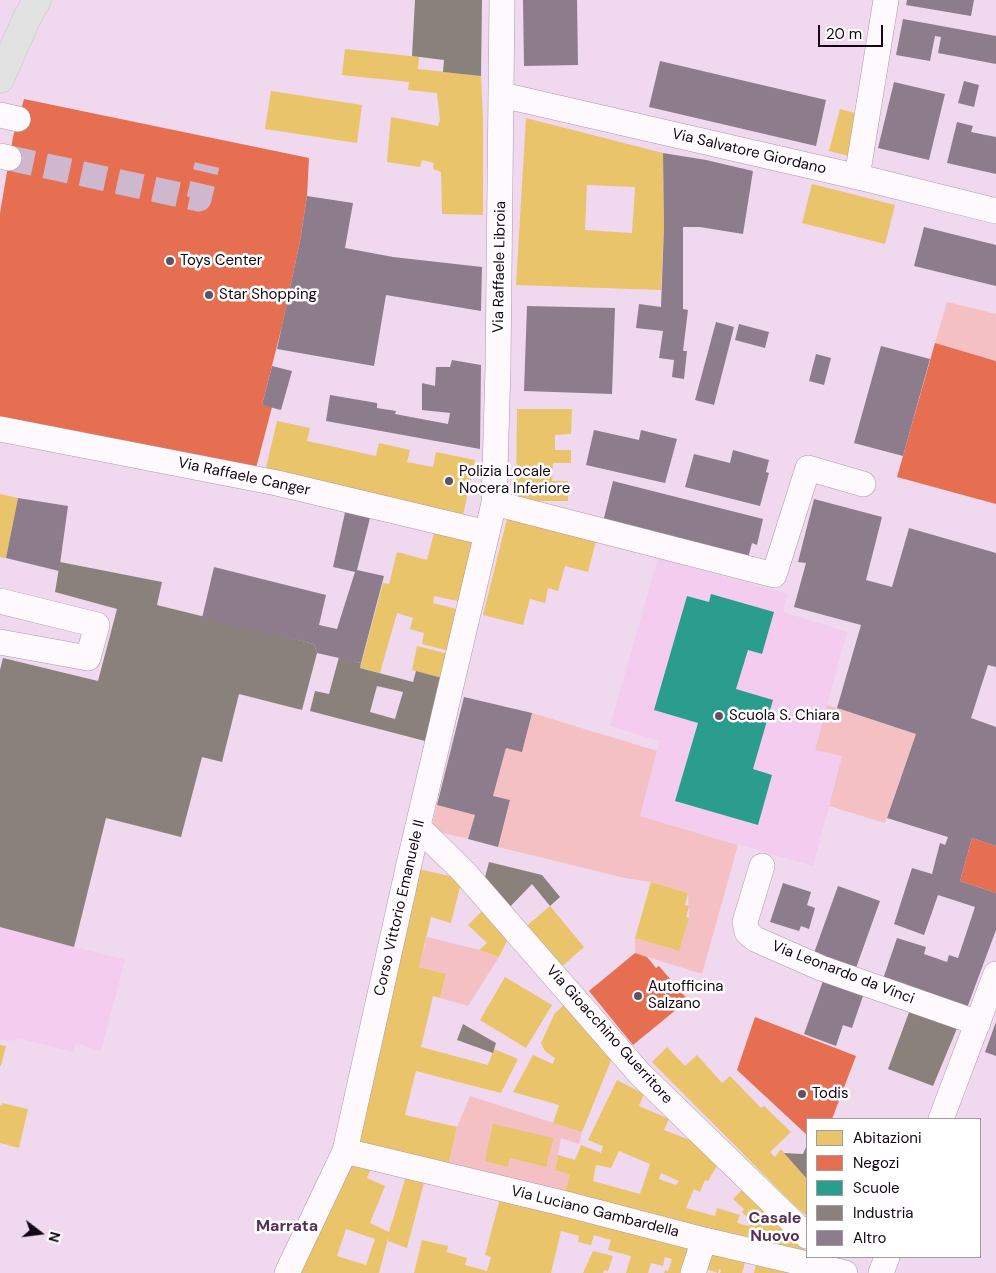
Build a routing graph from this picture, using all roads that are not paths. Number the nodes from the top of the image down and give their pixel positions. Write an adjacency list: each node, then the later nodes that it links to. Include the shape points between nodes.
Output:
1 (37, 0): 4 (main road)
2 (502, 0): 5 (street, Via Raffaele Libroia)
3 (886, 0): 6 (street)
4 (0, 79)
5 (502, 96): 6 (street, Via Salvatore Giordano); 10 (street, Via Raffaele Libroia)
6 (857, 177): 7 (street, Via Salvatore Giordano)
7 (996, 211)
8 (0, 429): 11 (street, Via Raffaele Canger, via 277,483)
9 (862, 484): 10 (street, via 808,468 774,575)
10 (494, 503): 11 (street, Via Raffaele Libroia)
11 (487, 532): 14 (street, Corso Vittorio Emanuele II)
12 (0, 601): 13 (street, via 97,625 88,658)
13 (0, 642)
14 (418, 827): 19 (street, Corso Vittorio Emanuele II); 20 (street, Via Gioacchino Guerritore, via 464,872 640,1074)
15 (762, 866): 17 (street, Via Leonardo da Vinci, via 745,922 746,932 821,968)
16 (996, 974): 17 (street)
17 (978, 1023): 18 (street)
18 (941, 1118)
19 (345, 1152): 21 (street, Via Luciano Gambardella); 25 (street, Corso Vittorio Emanuele II)
20 (806, 1235)
21 (704, 1240): 24 (street, Via Luciano Gambardella); 26 (street)
22 (830, 1258): 27 (street)
23 (887, 1258): 28 (street)
24 (749, 1262): 27 (street, Via Luciano Gambardella)
25 (287, 1273)
26 (693, 1273)
27 (845, 1273)
28 (881, 1273)

